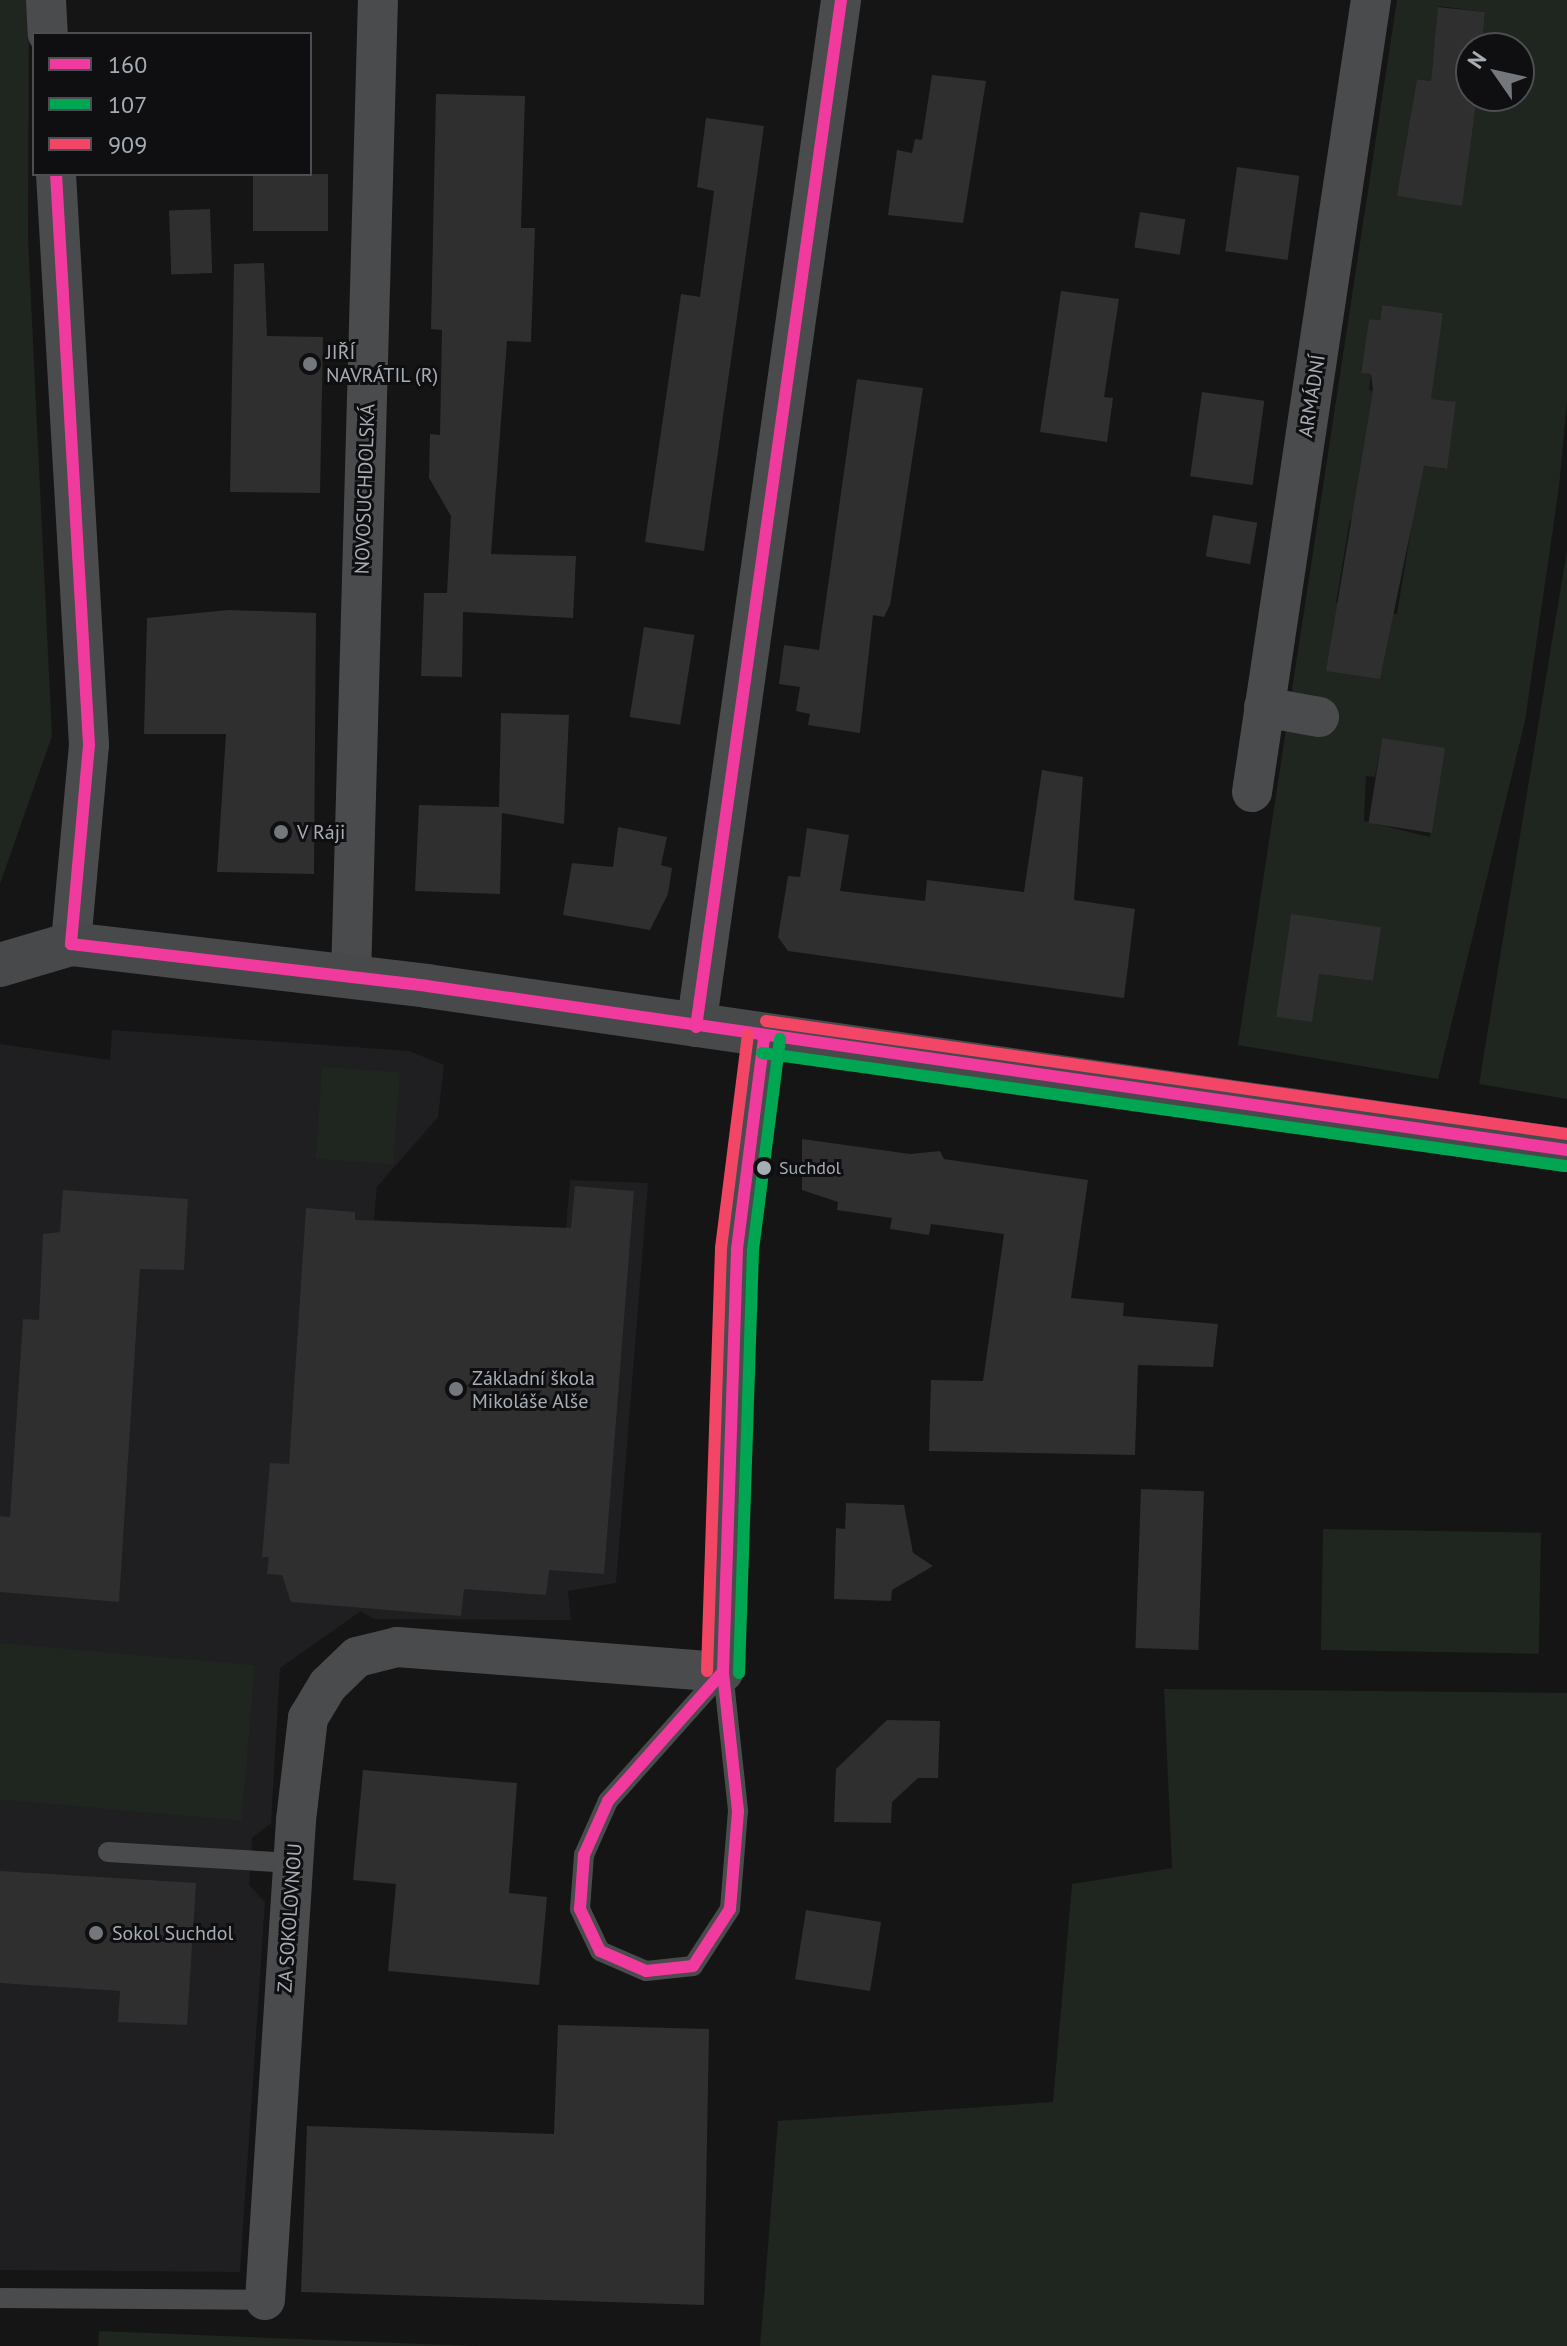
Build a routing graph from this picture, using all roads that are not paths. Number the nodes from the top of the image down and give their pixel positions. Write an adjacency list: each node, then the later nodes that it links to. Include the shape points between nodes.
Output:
1 (46, 0): 5 (street)
2 (378, 0): 12 (street, NOVOSUCHDOLSKÁ)
3 (841, 0): 13 (street)
4 (1371, 0): 7 (street, ARMÁDNÍ)
5 (48, 32)
6 (56, 176): 10 (street, via 89,745)
7 (1264, 707): 8 (street); 9 (street, ARMÁDNÍ)
8 (1319, 717)
9 (1252, 792)
10 (71, 944): 11 (street); 12 (street)
11 (0, 965)
12 (351, 977): 13 (street)
13 (696, 1027): 14 (street)
14 (764, 1037): 15 (street); 16 (street, via 737,1249)
15 (1567, 1150)
16 (723, 1672): 16 (lane, via 608,1801 584,1855 580,1909 600,1951 646,1971 693,1966 730,1909 738,1811); 18 (street, ZA SOKOLOVNOU, via 397,1647 357,1657 308,1718)
17 (108, 1852): 18 (lane)
18 (293, 1863): 20 (street, ZA SOKOLOVNOU)
19 (0, 2298): 20 (lane, ZA SOKOLOVNOU)
20 (265, 2300)

